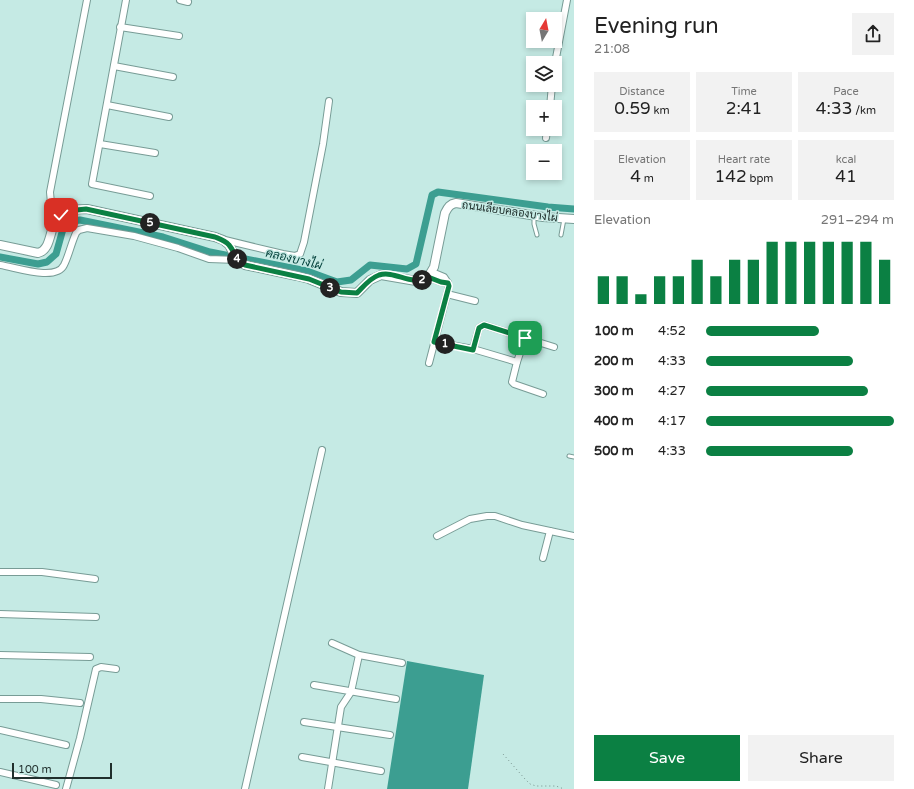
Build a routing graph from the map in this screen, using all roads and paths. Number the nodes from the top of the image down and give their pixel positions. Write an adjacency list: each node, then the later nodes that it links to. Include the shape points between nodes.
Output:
1 (87, 0): 17 (street, via 52,177)
2 (126, 0): 6 (street)
3 (180, 0): 5 (street)
4 (567, 0): 8 (street)
5 (188, 2)
6 (120, 27): 7 (street); 9 (street)
7 (179, 36)
8 (556, 56)
9 (114, 66): 10 (street); 12 (street)
10 (173, 77)
11 (328, 101): 25 (street, via 300,254 283,254)
12 (107, 106): 13 (street); 14 (street)
13 (169, 117)
14 (100, 144): 15 (street); 16 (street, via 92,184)
15 (155, 154)
16 (150, 196)
17 (50, 202): 18 (street); 22 (street)
18 (67, 211): 22 (street); 25 (street, via 86,209)
19 (535, 216): 20 (street, ถนนเลียบคลองบางไผ่); 23 (lane); 29 (street, ถนนเลียบคลองบางไผ่, via 452,204 445,213 434,267)
20 (564, 219): 21 (street, ถนนเลียบคลองบางไผ่); 24 (lane)
21 (574, 219)
22 (53, 226): 26 (street, via 47,248 43,252)
23 (537, 235)
24 (561, 235)
25 (223, 240): 27 (street)
26 (0, 246)
27 (235, 256): 28 (street, via 209,259 134,236 87,228 76,233 64,266 56,272 46,274); 29 (street, via 245,265 309,279 341,292 351,293 357,293 370,280 381,274 416,281)
28 (0, 264)
29 (430, 274): 30 (street, via 441,282 448,283)
30 (447, 294): 31 (street); 33 (street)
31 (474, 301)
32 (525, 338): 34 (street); 35 (street, via 484,325 479,328); 36 (street)
33 (434, 342): 35 (street); 37 (street)
34 (554, 347)
35 (473, 350): 36 (street)
36 (517, 362): 38 (street, via 512,382)
37 (429, 363)
38 (543, 394)
39 (322, 450): 73 (street)
40 (569, 456): 41 (lane)
41 (574, 458)
42 (550, 531): 43 (street, via 487,516 470,519); 44 (street); 45 (street)
43 (438, 536)
44 (574, 536)
45 (543, 558)
46 (0, 572): 47 (street, via 42,572)
47 (94, 579)
48 (0, 614): 49 (street)
49 (96, 617)
50 (332, 643): 52 (street)
51 (0, 655): 53 (street)
52 (359, 655): 54 (street); 57 (street)
53 (90, 657)
54 (402, 663)
55 (116, 669): 72 (street, via 96,669)
56 (314, 685): 57 (street)
57 (351, 692): 59 (street); 62 (street, via 342,707)
58 (0, 698): 60 (street, via 41,698)
59 (396, 699)
60 (80, 704)
61 (304, 722): 62 (street)
62 (338, 727): 64 (street); 68 (street)
63 (0, 730): 65 (street)
64 (390, 735)
65 (66, 745)
66 (503, 754): 75 (path, via 530,784)
67 (302, 757): 68 (street)
68 (332, 762): 69 (street); 74 (street)
69 (381, 771)
70 (0, 772): 71 (street)
71 (56, 785)
72 (66, 789)
73 (245, 789)
74 (328, 789)
75 (564, 789)

